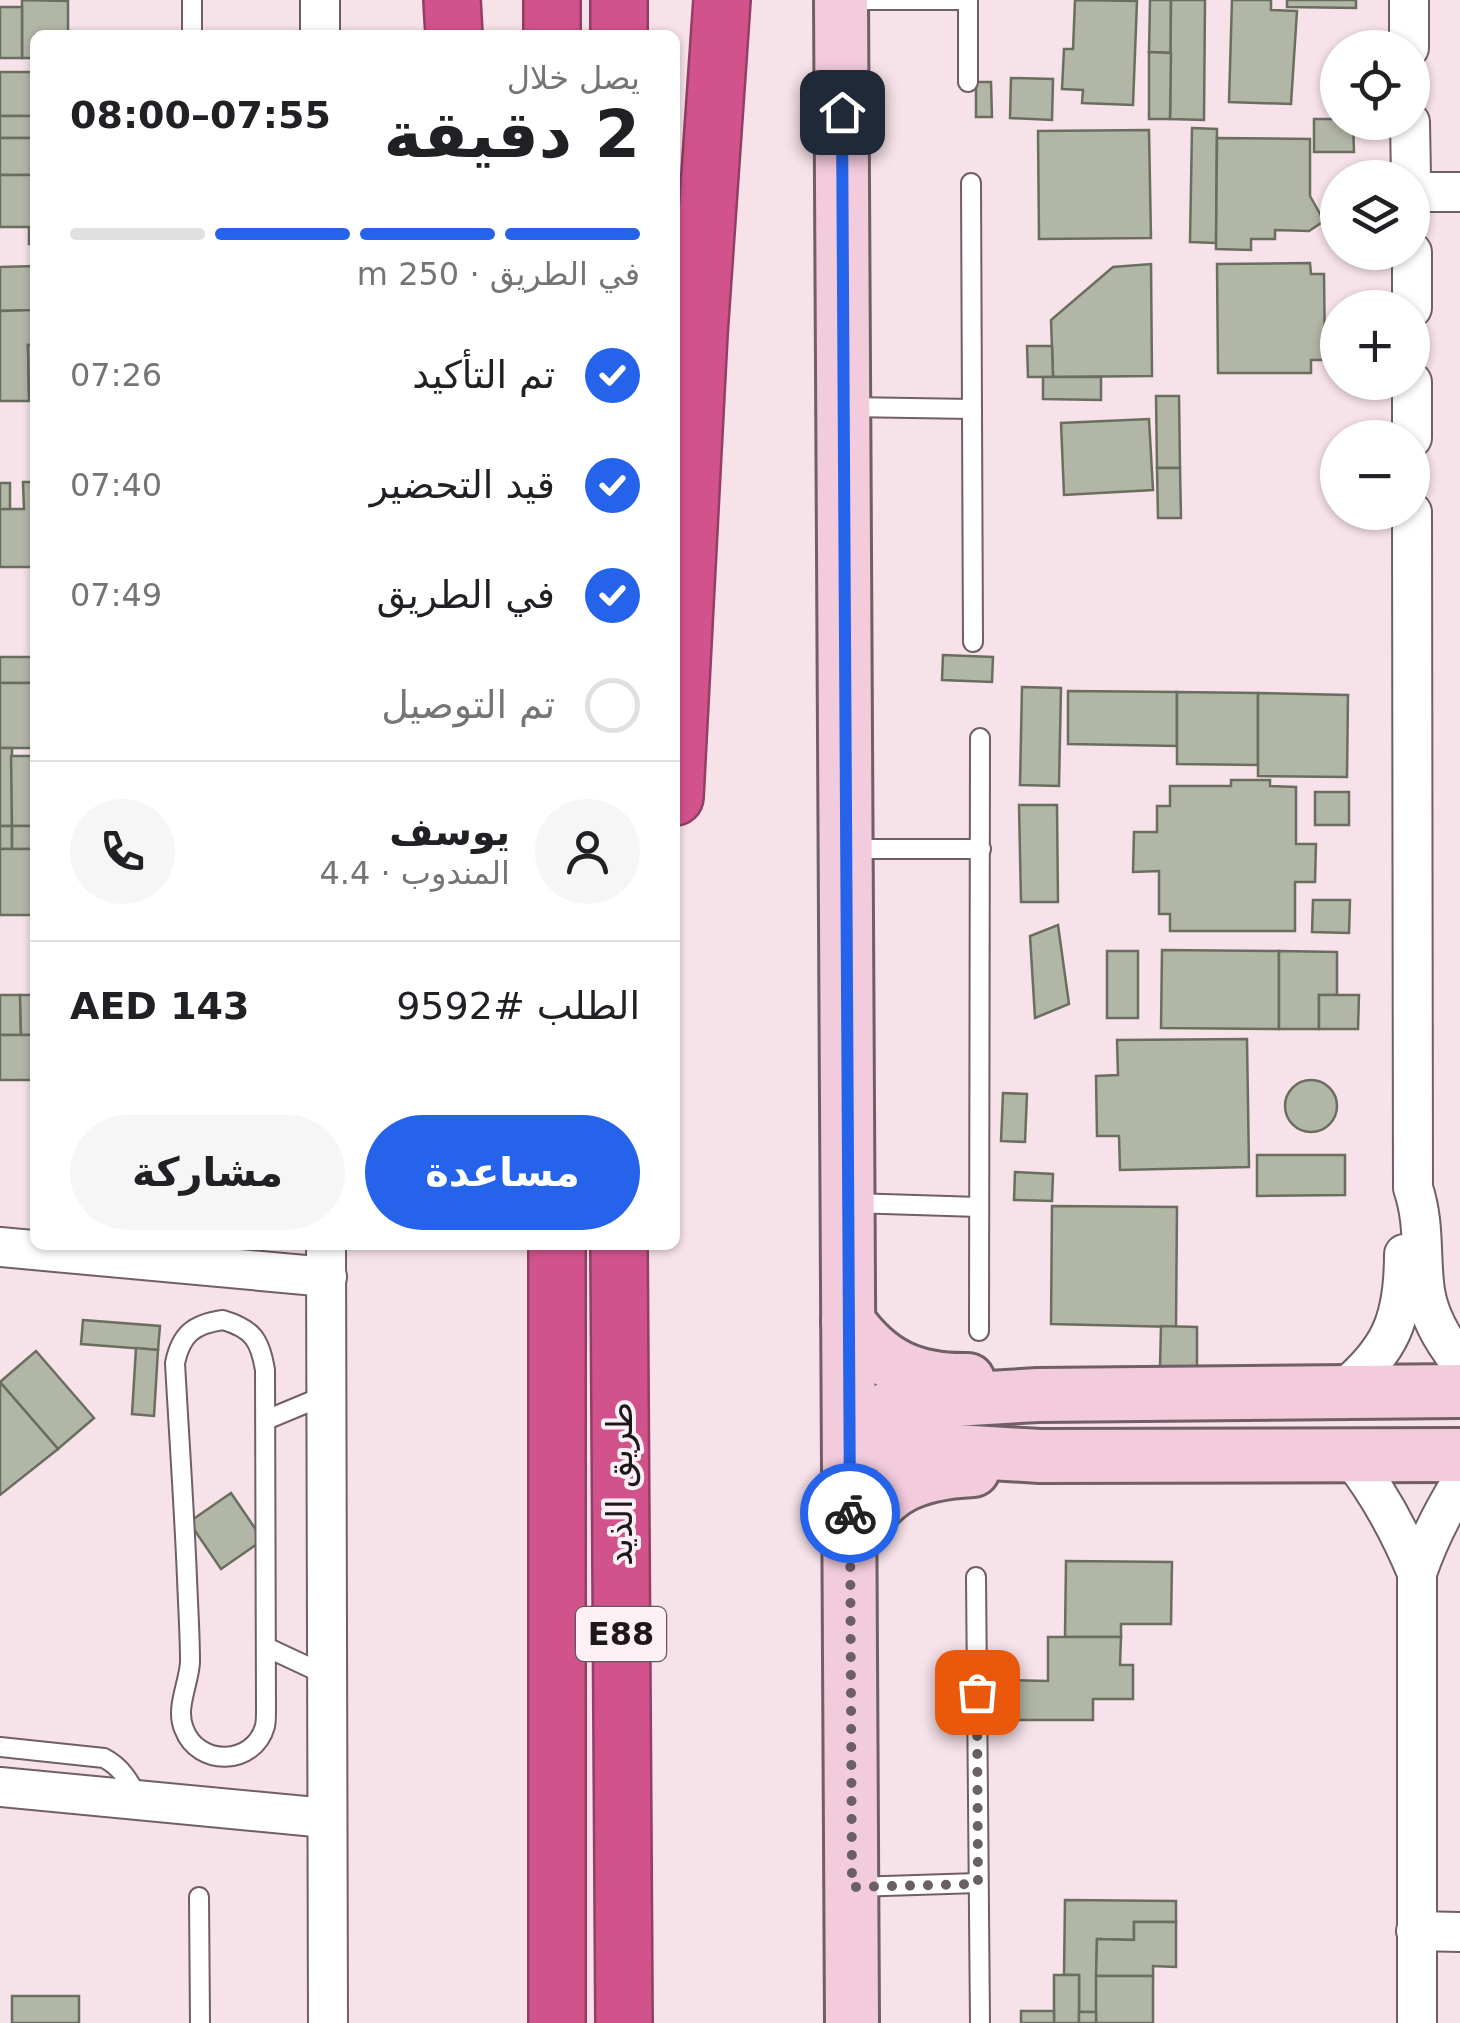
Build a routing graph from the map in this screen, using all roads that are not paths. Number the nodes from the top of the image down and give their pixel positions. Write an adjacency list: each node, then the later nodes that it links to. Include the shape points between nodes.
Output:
1 (192, 0): 10 (lane)
2 (320, 0): 11 (street)
3 (452, 0): 12 (highway)
4 (552, 0): 13 (highway)
5 (619, 0): 14 (highway)
6 (722, 0): 24 (highway)
7 (841, 0): 8 (lane); 20 (street)
8 (968, 0): 16 (lane)
9 (1409, 0): 15 (street)
10 (192, 30)
11 (320, 30)
12 (454, 30)
13 (552, 30)
14 (619, 30)
15 (1410, 30)
16 (968, 82)
17 (971, 184): 21 (lane)
18 (1430, 192): 19 (street)
19 (1460, 192)
20 (843, 407): 21 (lane); 27 (street)
21 (972, 409): 23 (lane)
22 (1412, 530): 28 (street)
23 (973, 642)
24 (680, 696)
25 (980, 738): 26 (lane)
26 (980, 848): 27 (lane); 30 (lane)
27 (846, 850): 29 (street)
28 (1414, 1188): 41 (street, via 1426,1293 1434,1322); 43 (street, via 1404,1218 1398,1316 1375,1358)
29 (847, 1202): 30 (lane); 38 (street)
30 (979, 1207): 39 (lane)
31 (0, 1247): 32 (street)
32 (30, 1248)
33 (70, 1250): 37 (street)
34 (558, 1250): 68 (highway, طريق الذيد / E88)
35 (618, 1250): 40 (highway, طريق الذيد / E88)
36 (641, 1250): 40 (highway)
37 (326, 1261): 44 (street)
38 (848, 1321): 45 (street, via 876,1354 914,1374); 47 (street)
39 (978, 1331)
40 (618, 1332): 69 (highway, طريق الذيد / E88)
41 (1460, 1362)
42 (1460, 1391): 43 (street)
43 (1340, 1392): 45 (street)
44 (326, 1394): 46 (lane); 56 (street)
45 (1041, 1395): 47 (street, via 895,1406); 50 (street, via 1028,1440)
46 (266, 1420): 55 (lane); 55 (lane, via 265,1370 255,1337 223,1320 190,1332 176,1364 190,1663 180,1712 190,1742 202,1752 232,1757 258,1740 265,1726)
47 (850, 1431): 50 (street, via 907,1448); 52 (street)
48 (1349, 1455): 49 (street); 50 (street); 53 (street, via 1389,1510)
49 (1460, 1455)
50 (1036, 1456): 52 (street, via 1015,1468 942,1471 904,1484 873,1510)
51 (1460, 1484): 53 (street)
52 (850, 1544): 62 (street)
53 (1416, 1574): 64 (street)
54 (976, 1576): 61 (lane)
55 (266, 1647): 56 (lane)
56 (328, 1676): 60 (street)
57 (0, 1748): 59 (lane, via 104,1758 123,1772)
58 (0, 1787): 59 (street)
59 (141, 1801): 60 (street)
60 (326, 1818): 67 (street)
61 (978, 1884): 62 (lane); 71 (lane)
62 (852, 1887): 70 (street)
63 (199, 1897): 66 (lane)
64 (1416, 1931): 65 (street); 72 (street)
65 (1460, 1932)
66 (200, 2023)
67 (328, 2023)
68 (557, 2023)
69 (624, 2023)
70 (852, 2023)
71 (980, 2023)
72 (1417, 2023)

